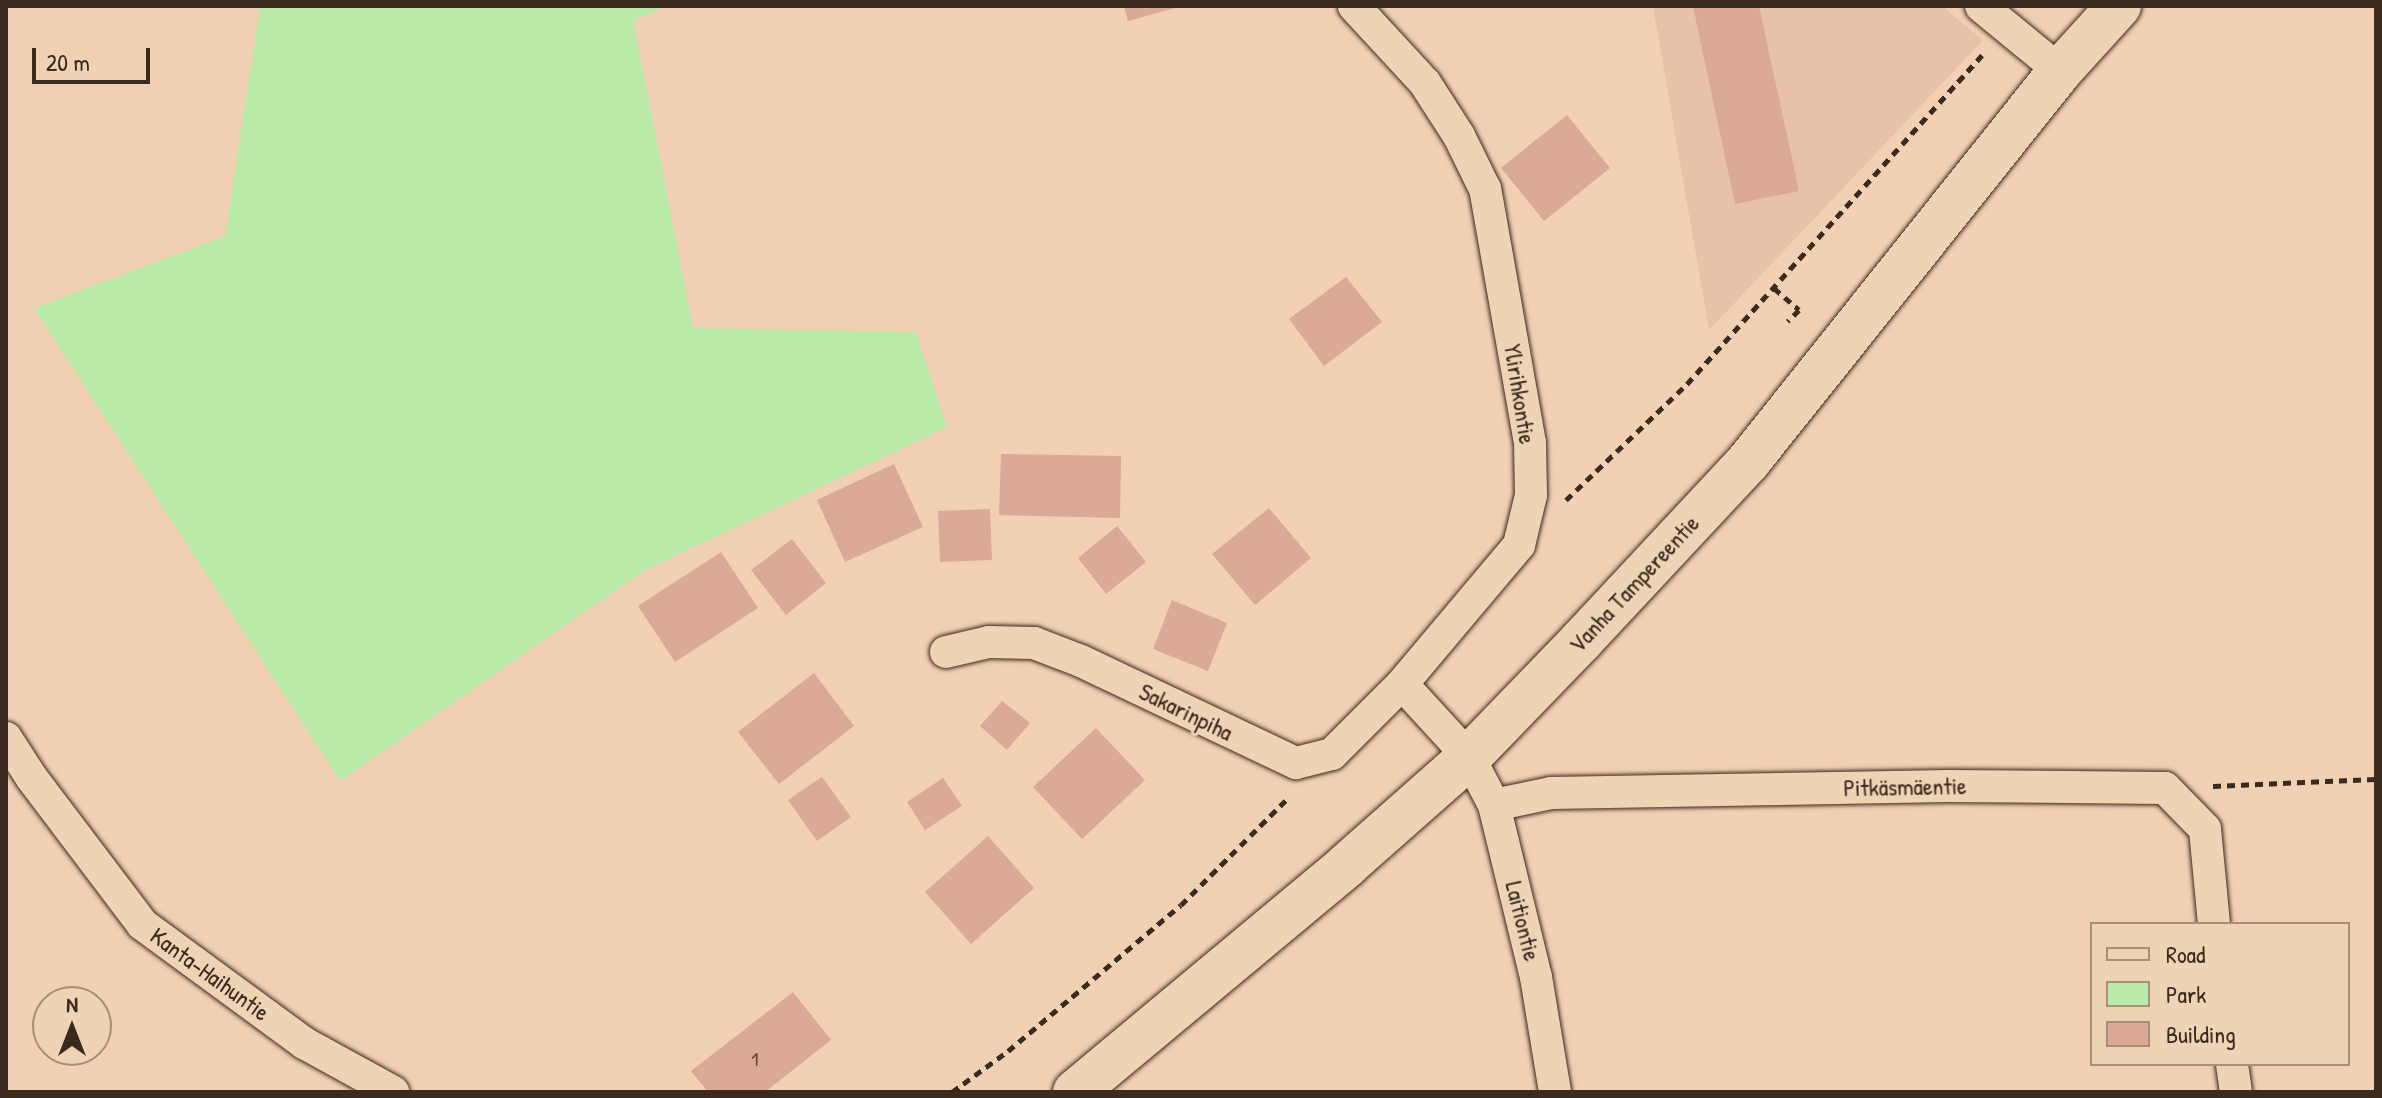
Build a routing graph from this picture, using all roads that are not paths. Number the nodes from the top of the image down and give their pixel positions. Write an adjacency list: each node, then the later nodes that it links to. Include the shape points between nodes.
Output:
1 (1354, 6): 6 (street, Ylirihkontie, via 1425,83 1485,189 1530,443 1531,495 1519,545)
2 (1981, 6): 4 (street)
3 (2119, 6): 4 (main road, Vanha Tampereentie)
4 (2060, 71): 8 (main road, Vanha Tampereentie, via 1748,462)
5 (946, 652): 6 (street, Sakarinpiha, via 989,642 1034,643 1296,763 1332,754)
6 (1402, 684): 8 (street)
7 (6, 738): 12 (street, Kanta-Haihuntie, via 142,924 304,1043)
8 (1469, 757): 9 (street, Laitiontie); 13 (main road, Vanha Tampereentie)
9 (1494, 805): 10 (street, Pitkäsmäentie, via 1551,793 2165,788 2205,829); 14 (street, Laitiontie, via 1536,977)
10 (2214, 922)
11 (2232, 1066): 15 (street)
12 (393, 1092)
13 (1075, 1092)
14 (1555, 1092)
15 (2236, 1092)

